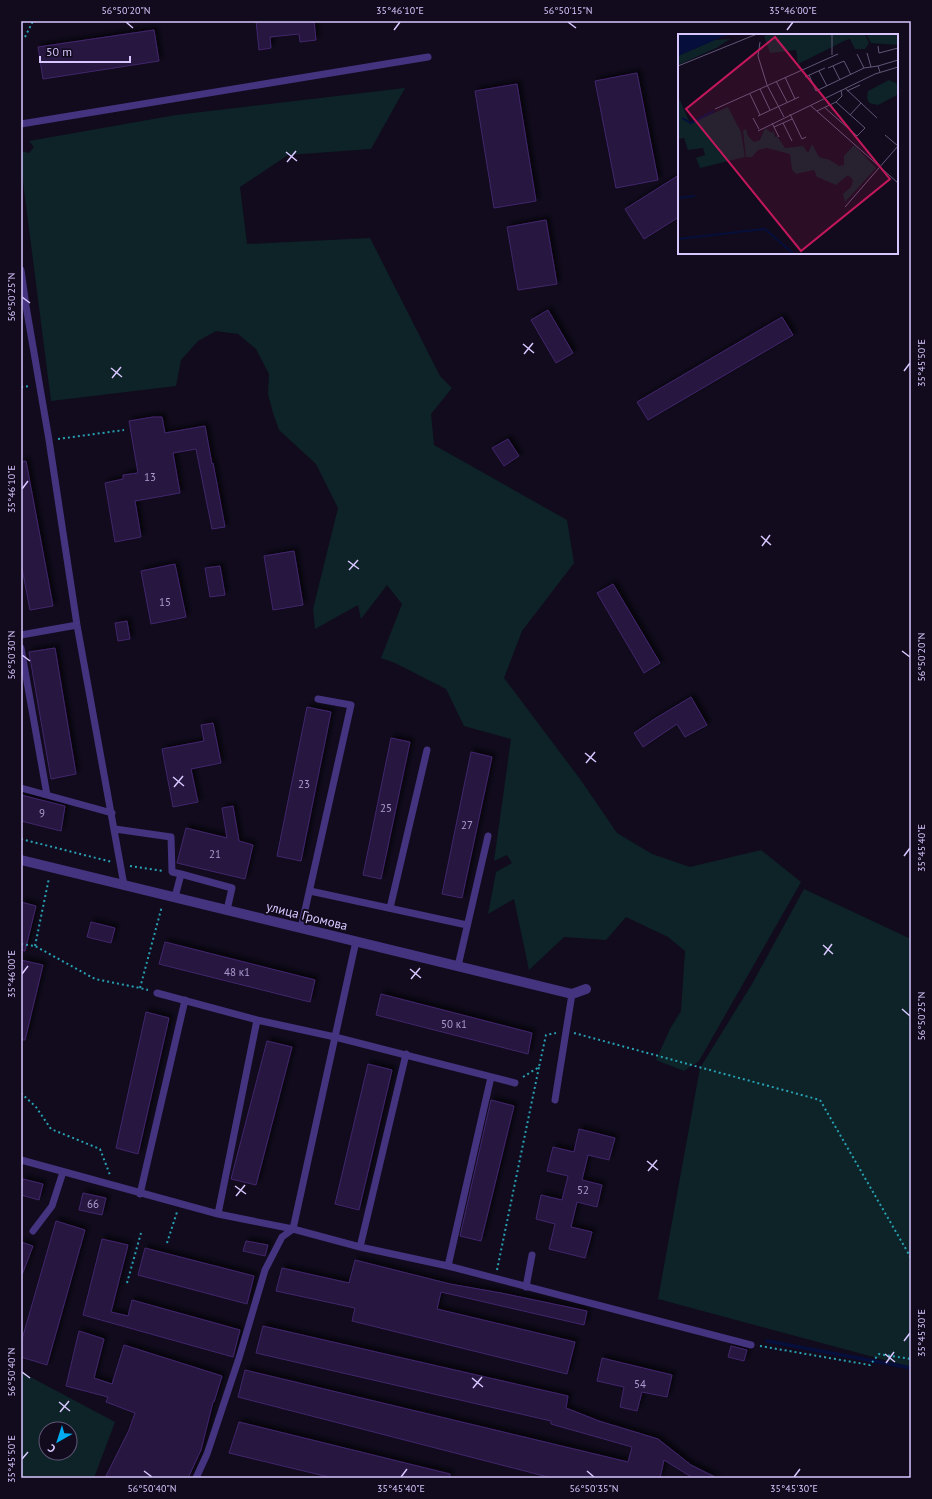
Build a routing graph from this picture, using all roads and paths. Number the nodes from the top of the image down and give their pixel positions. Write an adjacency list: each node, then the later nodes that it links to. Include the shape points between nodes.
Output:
1 (33, 21): 2 (path)
2 (25, 37)
3 (428, 57): 4 (lane)
4 (21, 124)
5 (21, 270): 7 (lane)
6 (124, 430): 7 (path)
7 (49, 440): 8 (lane)
8 (77, 625): 9 (lane); 15 (lane)
9 (21, 635)
10 (21, 648): 14 (lane)
11 (318, 699): 25 (lane, via 351,705)
12 (427, 750): 27 (lane)
13 (21, 788): 14 (lane)
14 (47, 795): 15 (lane)
15 (112, 813): 16 (lane)
16 (115, 828): 20 (lane); 22 (lane, via 172,837)
17 (488, 836): 29 (lane)
18 (21, 839): 20 (path)
19 (21, 860): 21 (street, улица Громова)
20 (121, 865): 22 (path); 24 (lane)
21 (51, 867): 24 (street, улица Громова); 33 (path)
22 (172, 872): 23 (lane)
23 (181, 874): 26 (lane); 28 (lane, via 232,888)
24 (124, 885): 26 (street, улица Громова)
25 (310, 891): 27 (lane); 30 (lane)
26 (170, 896): 28 (street, улица Громова); 35 (path)
27 (390, 908): 29 (lane)
28 (227, 910): 30 (street, улица Громова)
29 (467, 925): 34 (lane)
30 (301, 928): 31 (street, улица Громова)
31 (356, 941): 34 (street, улица Громова); 42 (lane)
32 (21, 944): 33 (path)
33 (34, 946): 35 (path, via 95,979)
34 (458, 966): 38 (street, улица Громова)
35 (140, 988): 37 (path)
36 (586, 988): 38 (street)
37 (157, 993): 39 (lane)
38 (572, 994): 41 (lane)
39 (185, 1000): 40 (lane); 52 (lane)
40 (257, 1020): 42 (lane); 54 (lane)
41 (566, 1031): 44 (path, via 546,1035); 48 (lane); 61 (path, via 820,1100)
42 (335, 1037): 43 (lane); 55 (lane)
43 (406, 1054): 45 (lane); 59 (lane)
44 (539, 1067): 46 (path); 63 (path)
45 (491, 1077): 46 (lane); 62 (lane)
46 (515, 1083)
47 (21, 1093): 51 (path, via 36,1107 51,1129 100,1149)
48 (555, 1100)
49 (21, 1160): 50 (lane)
50 (63, 1172): 51 (lane); 56 (lane, via 52,1206)
51 (115, 1186): 52 (lane)
52 (140, 1194): 53 (lane)
53 (179, 1204): 54 (lane); 58 (path)
54 (218, 1214): 55 (lane)
55 (294, 1229): 59 (lane); 68 (lane, via 282,1237 265,1270 240,1358 207,1454)
56 (33, 1231)
57 (141, 1233): 64 (path)
58 (167, 1243)
59 (360, 1246): 62 (lane)
60 (532, 1254): 65 (lane)
61 (911, 1258)
62 (448, 1266): 63 (lane)
63 (495, 1279): 65 (lane)
64 (127, 1283)
65 (526, 1287): 66 (lane)
66 (751, 1345): 67 (path, via 870,1365 879,1354)
67 (911, 1359)
68 (196, 1478)

